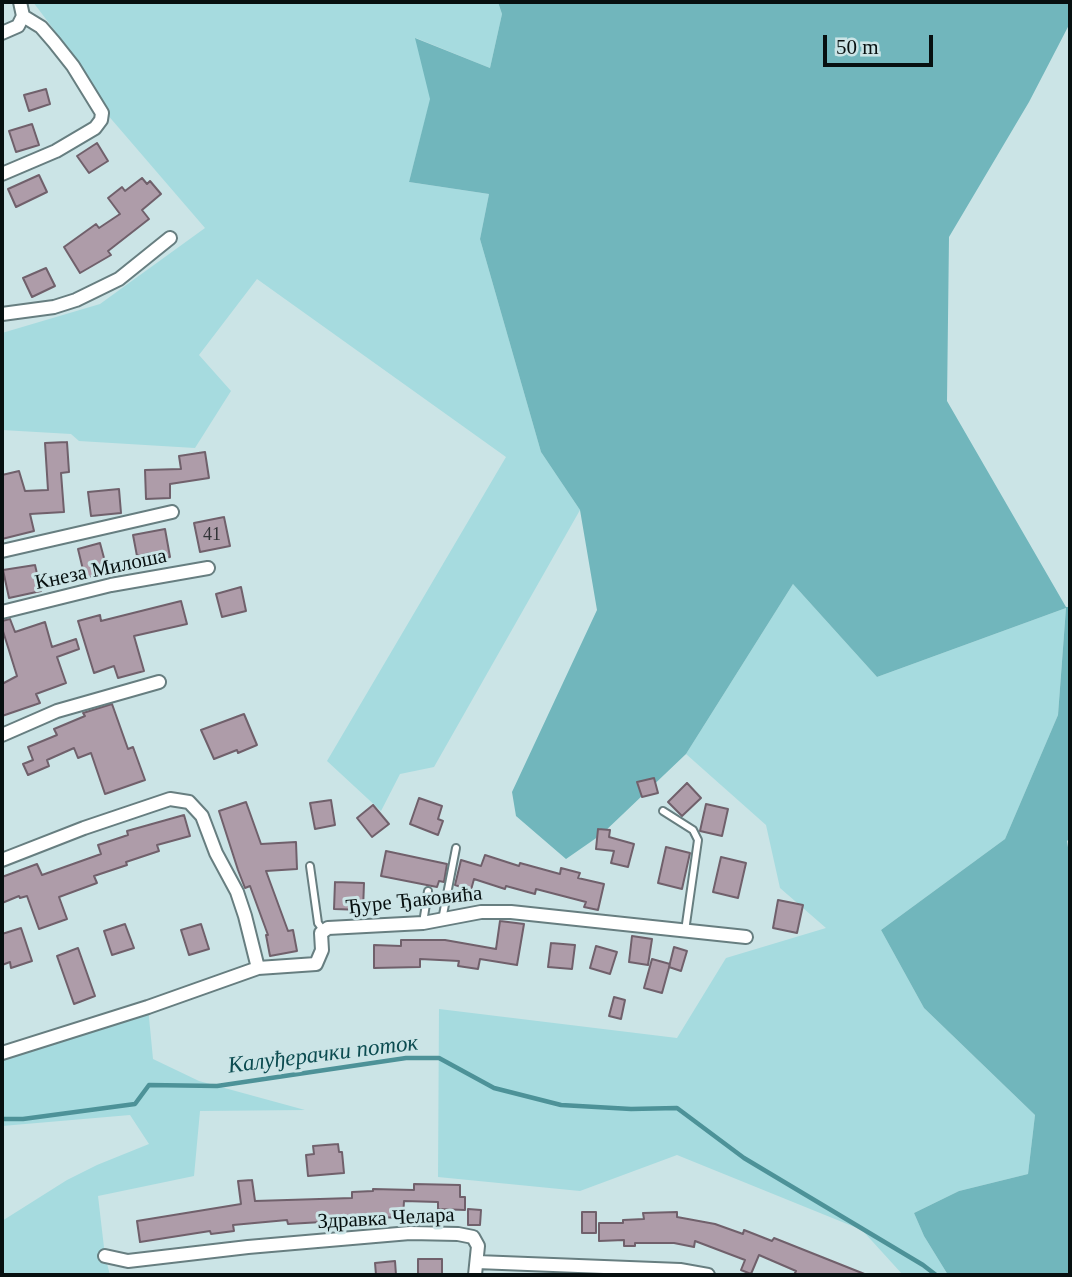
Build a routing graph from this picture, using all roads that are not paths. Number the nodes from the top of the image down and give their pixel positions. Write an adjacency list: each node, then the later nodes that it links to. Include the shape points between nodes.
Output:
1 (20, 2): 2 (street)
2 (23, 16): 3 (street, via 18,26); 4 (street, via 41,27 102,113 99,124 55,151)
3 (2, 33)
4 (2, 174)
5 (170, 238): 6 (street, via 119,279 76,300)
6 (2, 314)
7 (172, 512): 8 (street, Кнеза Милоша)
8 (2, 551)
9 (208, 568): 10 (street, Кнеза Милоша, via 111,585)
10 (2, 612)
11 (159, 682): 12 (street, via 57,711)
12 (2, 735)
13 (663, 811): 21 (lane, via 698,839)
14 (456, 848): 18 (lane)
15 (2, 860): 23 (street, via 84,828 180,799 202,816 237,892)
16 (310, 866): 20 (lane, via 318,923)
17 (428, 891): 19 (lane)
18 (442, 919): 19 (street, Ђуре Ђаковића); 21 (street, Ђуре Ђаковића, via 511,912)
19 (423, 923): 20 (street, Ђуре Ђаковића)
20 (323, 930): 23 (street, Ђуре Ђаковића, via 316,964)
21 (685, 931): 22 (street, Ђуре Ђаковића)
22 (746, 937)
23 (258, 968): 24 (street, Ђуре Ђаковића)
24 (2, 1053)
25 (105, 1256): 26 (street, Здравка Челара, via 128,1261 248,1247 458,1234 473,1237 478,1245)
26 (476, 1269): 27 (street, Здравка Челара, via 669,1270)
27 (708, 1275)

